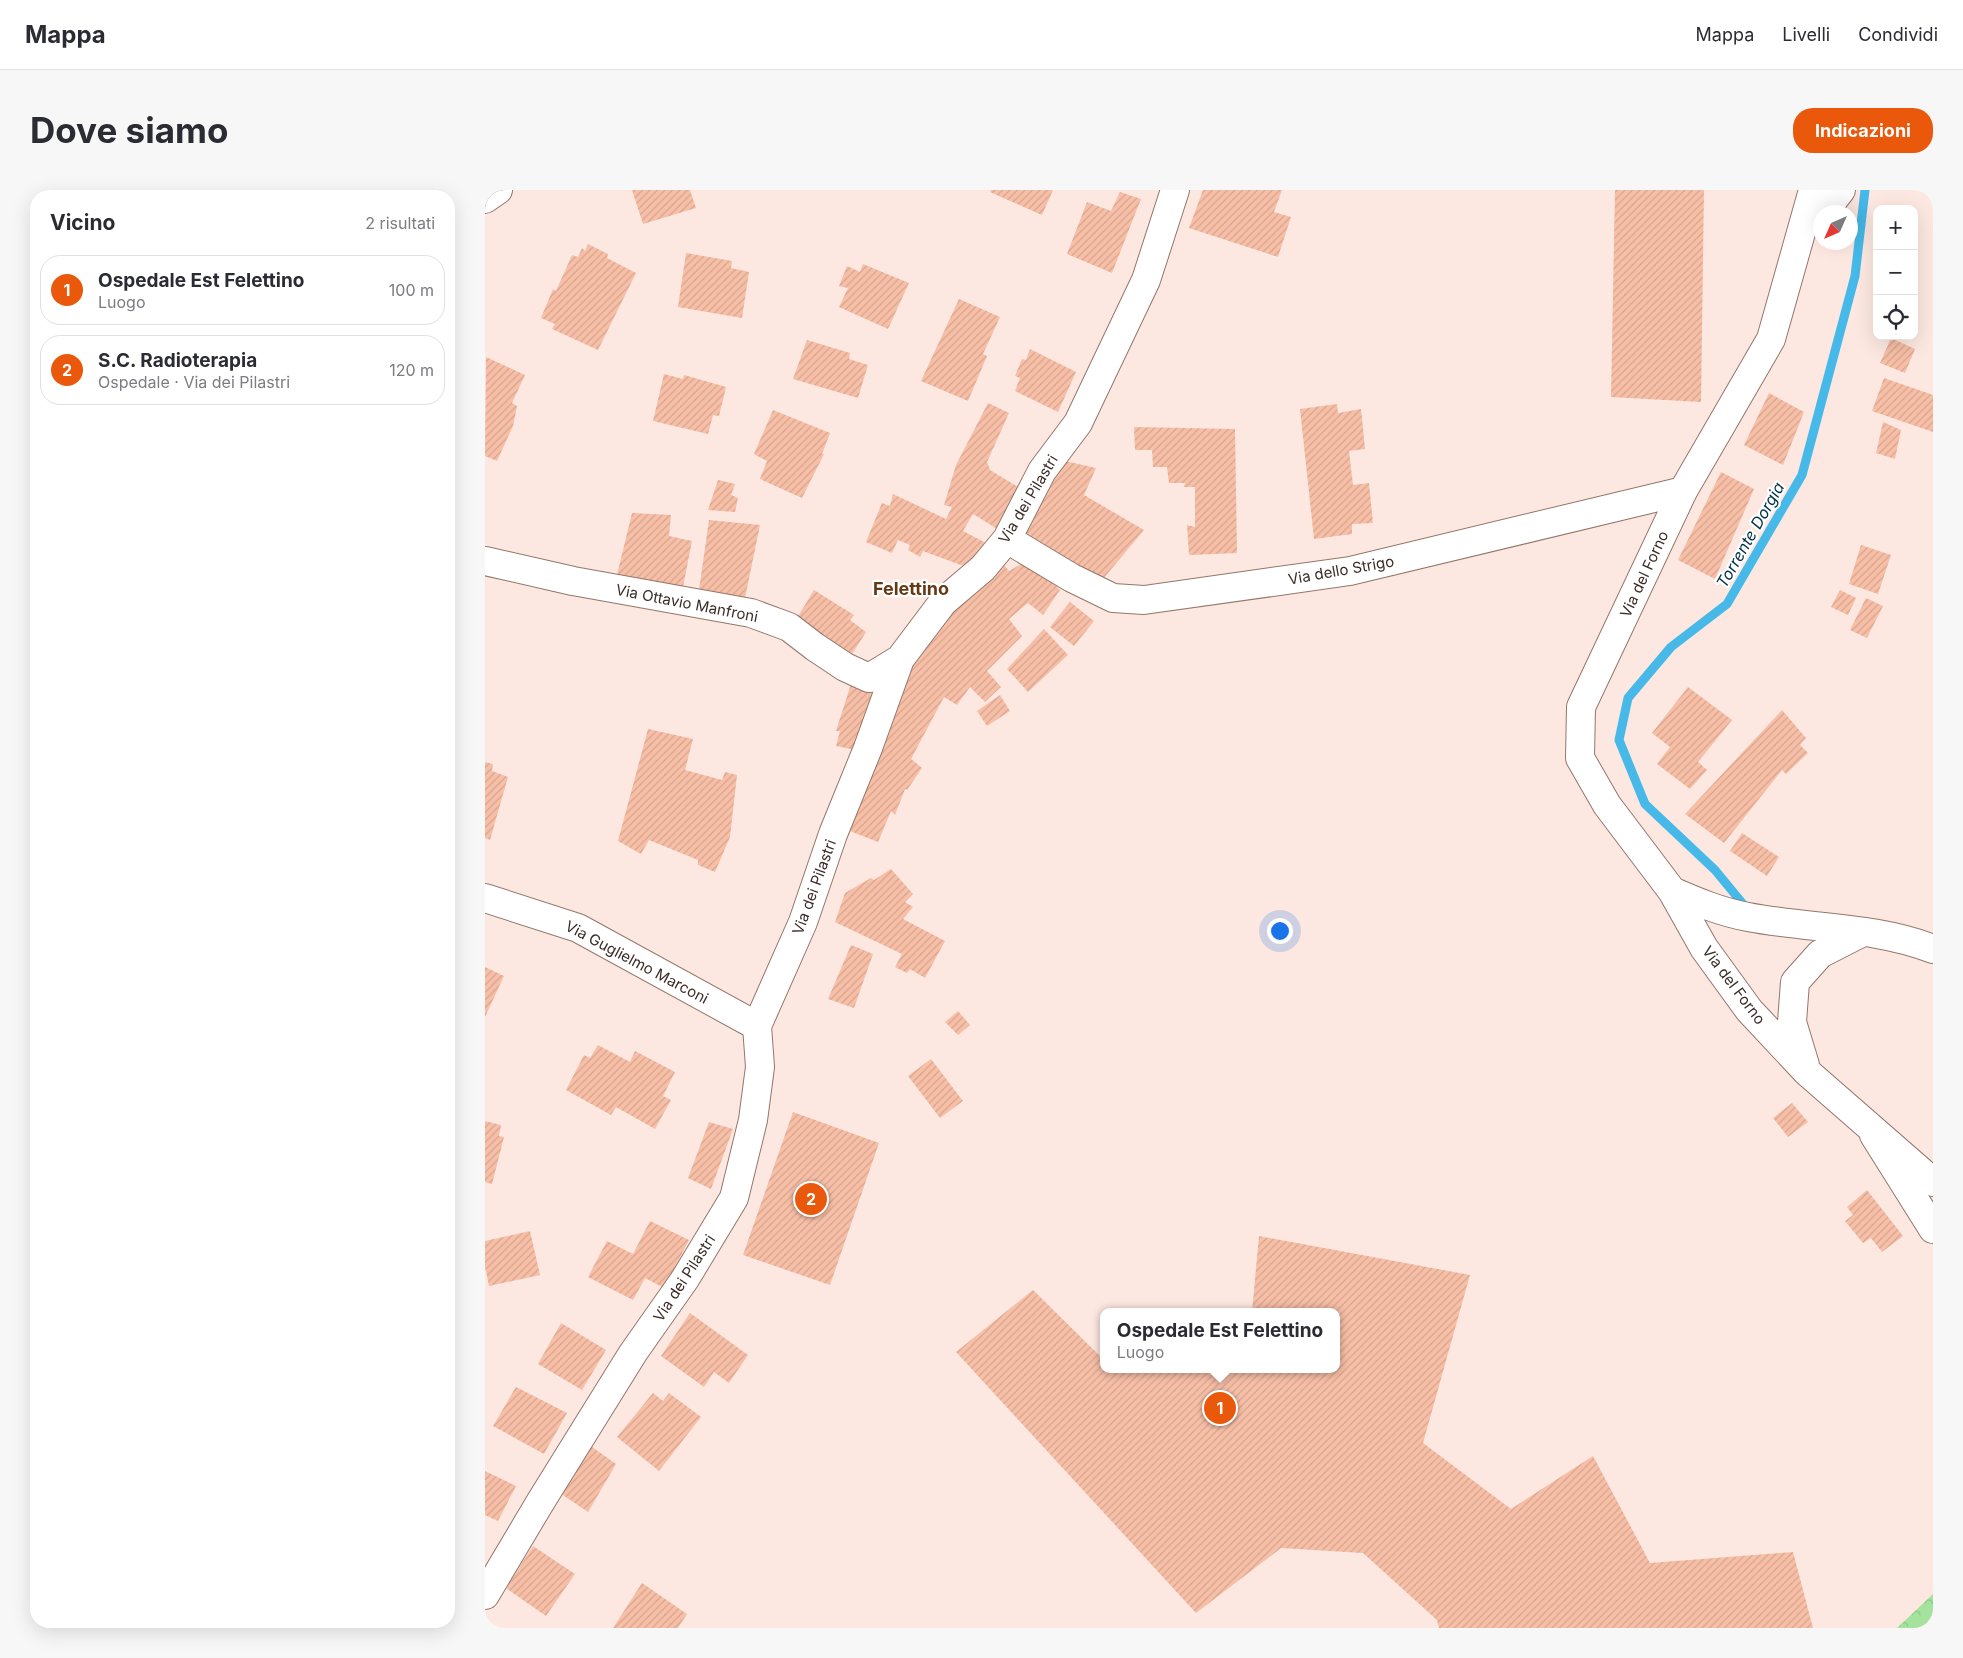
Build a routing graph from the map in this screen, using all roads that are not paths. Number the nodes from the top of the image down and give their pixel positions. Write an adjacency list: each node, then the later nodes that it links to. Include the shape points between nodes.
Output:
1 (497, 190): 5 (street)
2 (1175, 190): 10 (street, Via dei Pilastri, via 1146,280 1078,423 1042,471)
3 (1813, 190): 8 (street, Via del Forno)
4 (1841, 190): 6 (street)
5 (485, 199)
6 (1829, 205)
7 (1813, 228): 8 (street, Via del Forno)
8 (1796, 250): 9 (street, Via del Forno, via 1771,339)
9 (1683, 491): 10 (street, Via dello Strigo, via 1350,571 1144,600 1113,598); 13 (street, Via del Forno, via 1581,707 1580,758 1607,805)
10 (1007, 539): 12 (street, Via dei Pilastri, via 983,568 943,602)
11 (485, 561): 12 (street, Via Ottavio Manfroni, via 573,581 751,613 789,627 845,667 869,678)
12 (900, 659): 17 (street, Via dei Pilastri, via 803,922)
13 (1672, 891): 15 (street, Via del Forno, via 1707,907 1748,917); 18 (street, Via del Forno, via 1704,948 1749,1010)
14 (485, 898): 17 (street, Via Guglielmo Marconi, via 578,928)
15 (1863, 932): 16 (street, Via del Forno, via 1911,940); 18 (street, via 1820,954 1795,982 1792,1022)
16 (1933, 949)
17 (757, 1026): 22 (street, Via dei Pilastri, via 760,1067 753,1120 734,1198 685,1279 633,1353)
18 (1807, 1072): 19 (street, Via del Forno)
19 (1868, 1125): 20 (street, Via del Forno); 21 (street)
20 (1933, 1182)
21 (1933, 1229)
22 (485, 1595)

